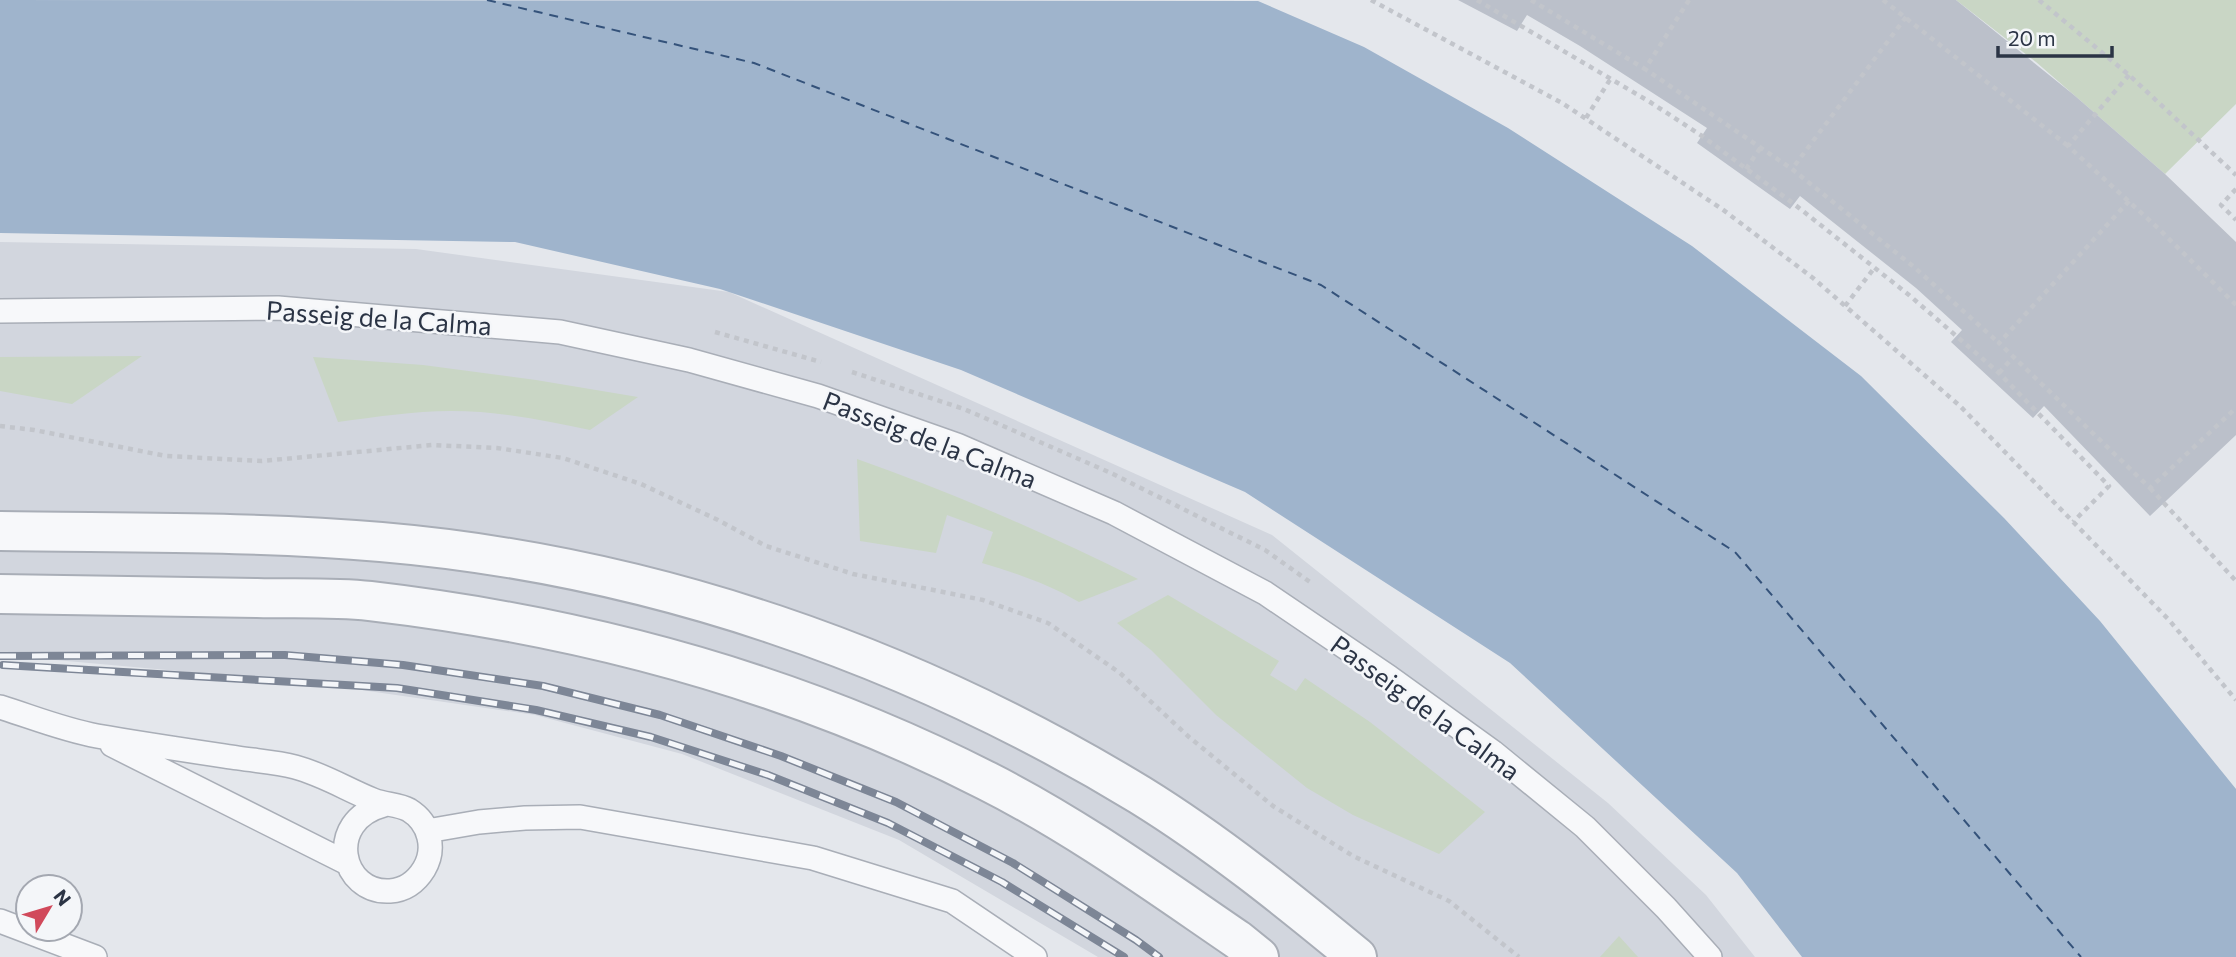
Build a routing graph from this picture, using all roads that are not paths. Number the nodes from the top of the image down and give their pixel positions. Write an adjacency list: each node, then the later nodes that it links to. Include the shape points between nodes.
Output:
1 (0, 311): 14 (lane, Passeig de la Calma, via 278,308 560,332 689,360 818,396 957,445 1114,513 1265,593 1333,639 1493,752 1585,827)
2 (0, 531): 13 (street, via 237,534 473,552 618,579 752,615 892,667 1017,725 1142,796 1279,891)
3 (0, 594): 12 (street, via 366,601 608,641 733,676 865,725 987,781 1098,844)
4 (0, 708): 5 (lane)
5 (93, 735): 6 (lane, via 296,767); 8 (lane)
6 (384, 805): 7 (lane, via 407,810); 8 (lane, via 369,809 349,830)
7 (428, 831): 8 (lane, via 429,861 418,879 406,887 381,890 367,886); 11 (lane, via 514,818 580,817 813,858 953,901)
8 (347, 863)
9 (0, 920): 10 (lane)
10 (95, 957)
11 (1035, 957)
12 (1259, 957)
13 (1357, 957)
14 (1710, 957)

